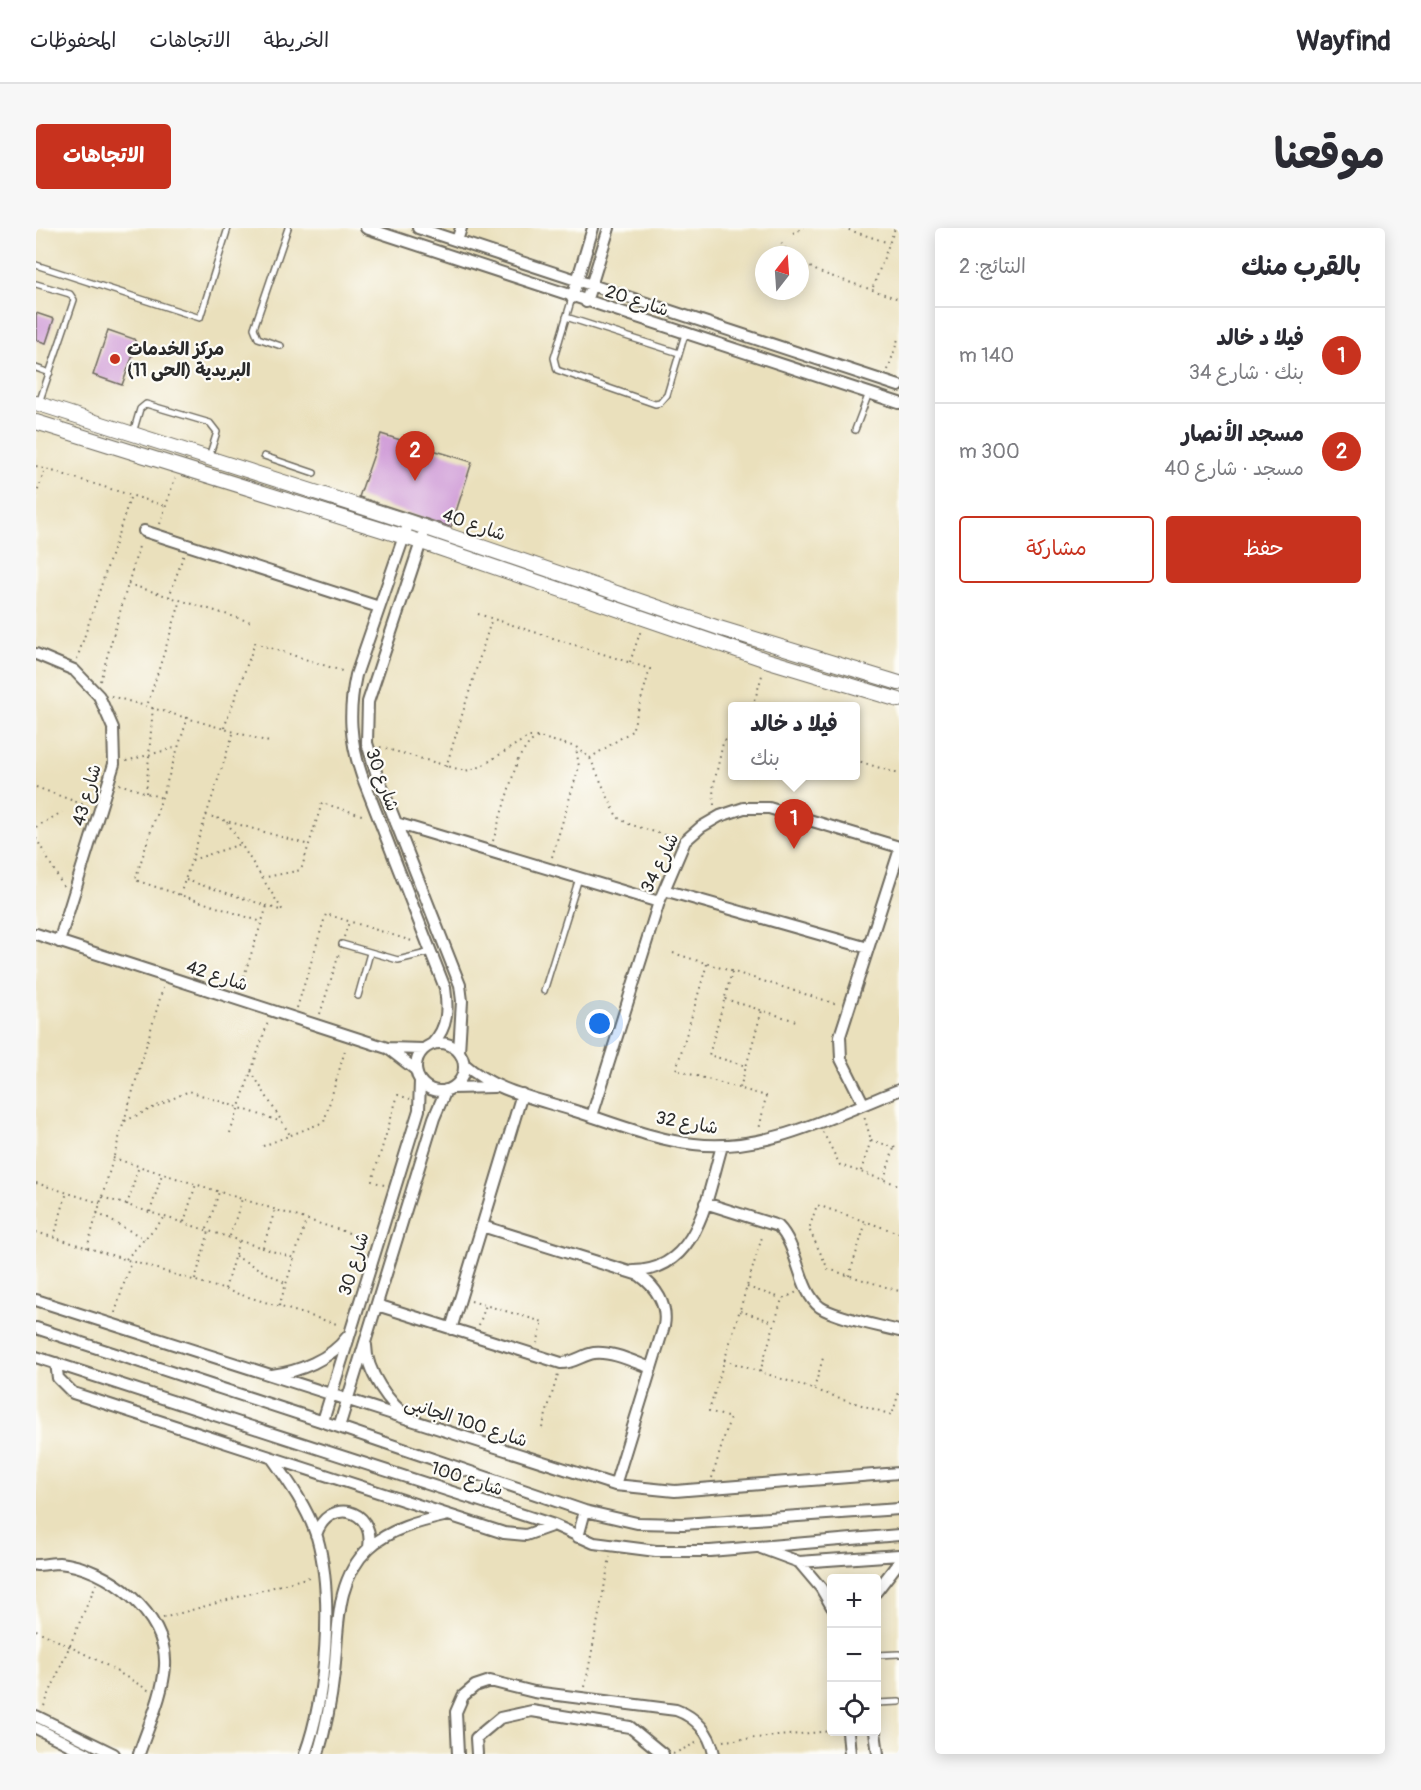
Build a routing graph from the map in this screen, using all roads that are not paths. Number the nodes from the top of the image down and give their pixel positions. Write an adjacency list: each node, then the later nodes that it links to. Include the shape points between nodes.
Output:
1 (228, 228): 10 (lane, via 200,318)
2 (288, 228): 18 (lane, via 254,328 258,338)
3 (366, 228): 9 (street, شارع 20)
4 (418, 228): 8 (street, شارع 20)
5 (461, 228): 8 (street)
6 (592, 228): 11 (street)
7 (609, 228): 13 (street)
8 (453, 239): 9 (street); 11 (street, شارع 20)
9 (444, 254): 14 (street, شارع 20)
10 (36, 265)
11 (577, 280): 13 (street, شارع 20); 14 (street)
12 (36, 284): 21 (lane, via 70,294 74,300)
13 (591, 285): 15 (street); 22 (street, شارع 20)
14 (572, 297): 15 (street, شارع 20); 16 (lane)
15 (586, 302): 17 (street, شارع 20)
16 (566, 317): 19 (lane); 19 (lane, via 554,358 557,370 655,404 664,400)
17 (685, 334): 19 (lane); 23 (street, شارع 20)
18 (280, 346)
19 (679, 353)
20 (36, 368): 21 (lane)
21 (50, 373): 25 (lane)
22 (899, 386)
23 (869, 393): 24 (street, شارع 20); 27 (lane)
24 (899, 403)
25 (37, 404): 28 (street, شارع 40)
26 (36, 422): 37 (street, شارع 40)
27 (855, 430)
28 (133, 433): 30 (street, شارع 40); 30 (lane, via 140,409 146,404 210,423 216,432)
29 (264, 456): 31 (lane)
30 (209, 457): 33 (street, شارع 40)
31 (291, 465): 32 (lane); 33 (lane)
32 (314, 473)
33 (286, 482): 34 (street, شارع 40)
34 (409, 522): 35 (street, شارع 40); 37 (street, شارع 30)
35 (426, 527): 38 (street, شارع 30); 43 (street, شارع 40, via 719,628)
36 (144, 531): 41 (street)
37 (403, 537): 38 (street, شارع 40); 39 (street, شارع 30)
38 (421, 542): 40 (street, شارع 30); 44 (street, شارع 40, via 766,660)
39 (392, 568): 40 (street, via 403,566); 41 (street, شارع 30)
40 (410, 574): 45 (street, شارع 30, via 368,702 368,743)
41 (379, 608): 55 (street, شارع 30, via 356,675 349,726 353,752)
42 (36, 654): 52 (street, شارع 43, via 74,670 99,696 113,728 114,764)
43 (899, 683)
44 (899, 700)
45 (396, 823): 48 (street); 61 (street, شارع 30, via 460,985)
46 (899, 848): 49 (street, شارع 34, via 769,808 744,808 701,826 685,841)
47 (899, 852): 54 (street)
48 (579, 878): 50 (street); 57 (lane)
49 (664, 890): 50 (street, شارع 34); 54 (street)
50 (659, 902): 70 (street, شارع 34)
51 (36, 934): 52 (street, شارع 42)
52 (59, 942): 60 (street, شارع 42)
53 (342, 944): 56 (lane)
54 (868, 948): 69 (street, via 839,1048)
55 (431, 952): 56 (lane, via 398,960); 59 (street, شارع 30, via 447,1001 444,1027)
56 (370, 953): 58 (lane)
57 (544, 991)
58 (358, 996)
59 (428, 1046): 60 (street, شارع 42); 61 (street, via 448,1044); 63 (street, via 417,1058)
60 (387, 1048): 63 (street, شارع 42)
61 (459, 1052): 62 (street)
62 (464, 1064): 65 (street, via 461,1079); 66 (street, شارع 32)
63 (416, 1070): 64 (street)
64 (420, 1081): 65 (street, via 433,1090); 78 (street, شارع 30, via 421,1102)
65 (449, 1089): 66 (street, شارع 32); 76 (street, شارع 30, via 434,1118)
66 (503, 1089): 68 (street, شارع 32)
67 (899, 1090): 69 (street, شارع 32)
68 (522, 1094): 70 (street, شارع 32); 73 (street)
69 (862, 1104): 71 (street, شارع 32, via 762,1141)
70 (592, 1116): 71 (street, شارع 32, via 665,1138)
71 (722, 1146): 72 (street)
72 (705, 1203): 74 (street, via 685,1249 659,1266); 80 (street, via 767,1222 786,1234 808,1288 822,1309)
73 (482, 1226): 74 (street); 79 (street)
74 (630, 1271): 84 (street, via 648,1281 665,1308 664,1326)
75 (36, 1300): 85 (street, شارع 100 الجانبى)
76 (377, 1305): 79 (street); 81 (street, شارع 30)
77 (36, 1328): 88 (street, شارع 100)
78 (351, 1329): 85 (street, via 326,1356 293,1370); 86 (street, شارع 30)
79 (451, 1329): 84 (street, via 561,1363 605,1353)
80 (899, 1331)
81 (366, 1339): 87 (street, شارع 30); 89 (street, via 368,1360 387,1395)
82 (36, 1357): 83 (street, شارع 100)
83 (56, 1363): 91 (street, via 62,1384 73,1393); 97 (street, شارع 100)
84 (651, 1368): 93 (street)
85 (267, 1375): 86 (street, شارع 100 الجانبى)
86 (331, 1396): 87 (street, شارع 100 الجانبى); 88 (street, شارع 30)
87 (347, 1401): 89 (street, شارع 100 الجانبى); 90 (street, شارع 30)
88 (323, 1421): 90 (street, شارع 100)
89 (419, 1424): 93 (street, شارع 100 الجانبى)
90 (339, 1427): 95 (street, شارع 100)
91 (272, 1457): 96 (street); 98 (street)
92 (899, 1473): 93 (street, شارع 100 الجانبى, via 675,1491)
93 (615, 1485)
94 (899, 1509): 95 (street, شارع 100, via 683,1524 637,1523)
95 (585, 1511): 100 (street)
96 (448, 1515): 97 (street, via 515,1534 537,1533); 101 (street, via 398,1530)
97 (554, 1525): 100 (street, شارع 100)
98 (316, 1535): 101 (street, via 324,1519 349,1512 364,1522 371,1538); 111 (street, via 322,1565)
99 (899, 1535): 102 (street, شارع 100)
100 (579, 1537): 102 (street, شارع 100, via 612,1546 684,1551)
101 (369, 1547): 111 (street, via 353,1569 343,1594)
102 (758, 1547): 104 (street)
103 (899, 1554): 104 (street)
104 (799, 1562): 108 (street)
105 (899, 1562): 107 (street)
106 (36, 1565): 126 (street, via 59,1563 99,1576 131,1594 151,1620 161,1640 165,1665)
107 (881, 1585)
108 (827, 1599)
109 (899, 1654): 110 (lane)
110 (881, 1655)
111 (329, 1669): 127 (street); 128 (street, via 328,1718)
112 (534, 1692): 115 (street); 116 (street); 122 (street, via 490,1681 475,1686 463,1696 456,1712)
113 (899, 1702): 114 (lane)
114 (881, 1703)
115 (632, 1705): 118 (street); 123 (street, via 688,1714)
116 (532, 1711): 118 (street); 121 (street, via 500,1718)
117 (37, 1720): 124 (street); 125 (street)
118 (630, 1727): 131 (street)
119 (848, 1736): 132 (street)
120 (876, 1736): 133 (street)
121 (476, 1738): 122 (street); 130 (street)
122 (458, 1739): 129 (street)
123 (711, 1744)
124 (88, 1754)
125 (114, 1754)
126 (139, 1754)
127 (304, 1754)
128 (318, 1754)
129 (458, 1754)
130 (477, 1754)
131 (663, 1754)
132 (850, 1754)
133 (878, 1754)

